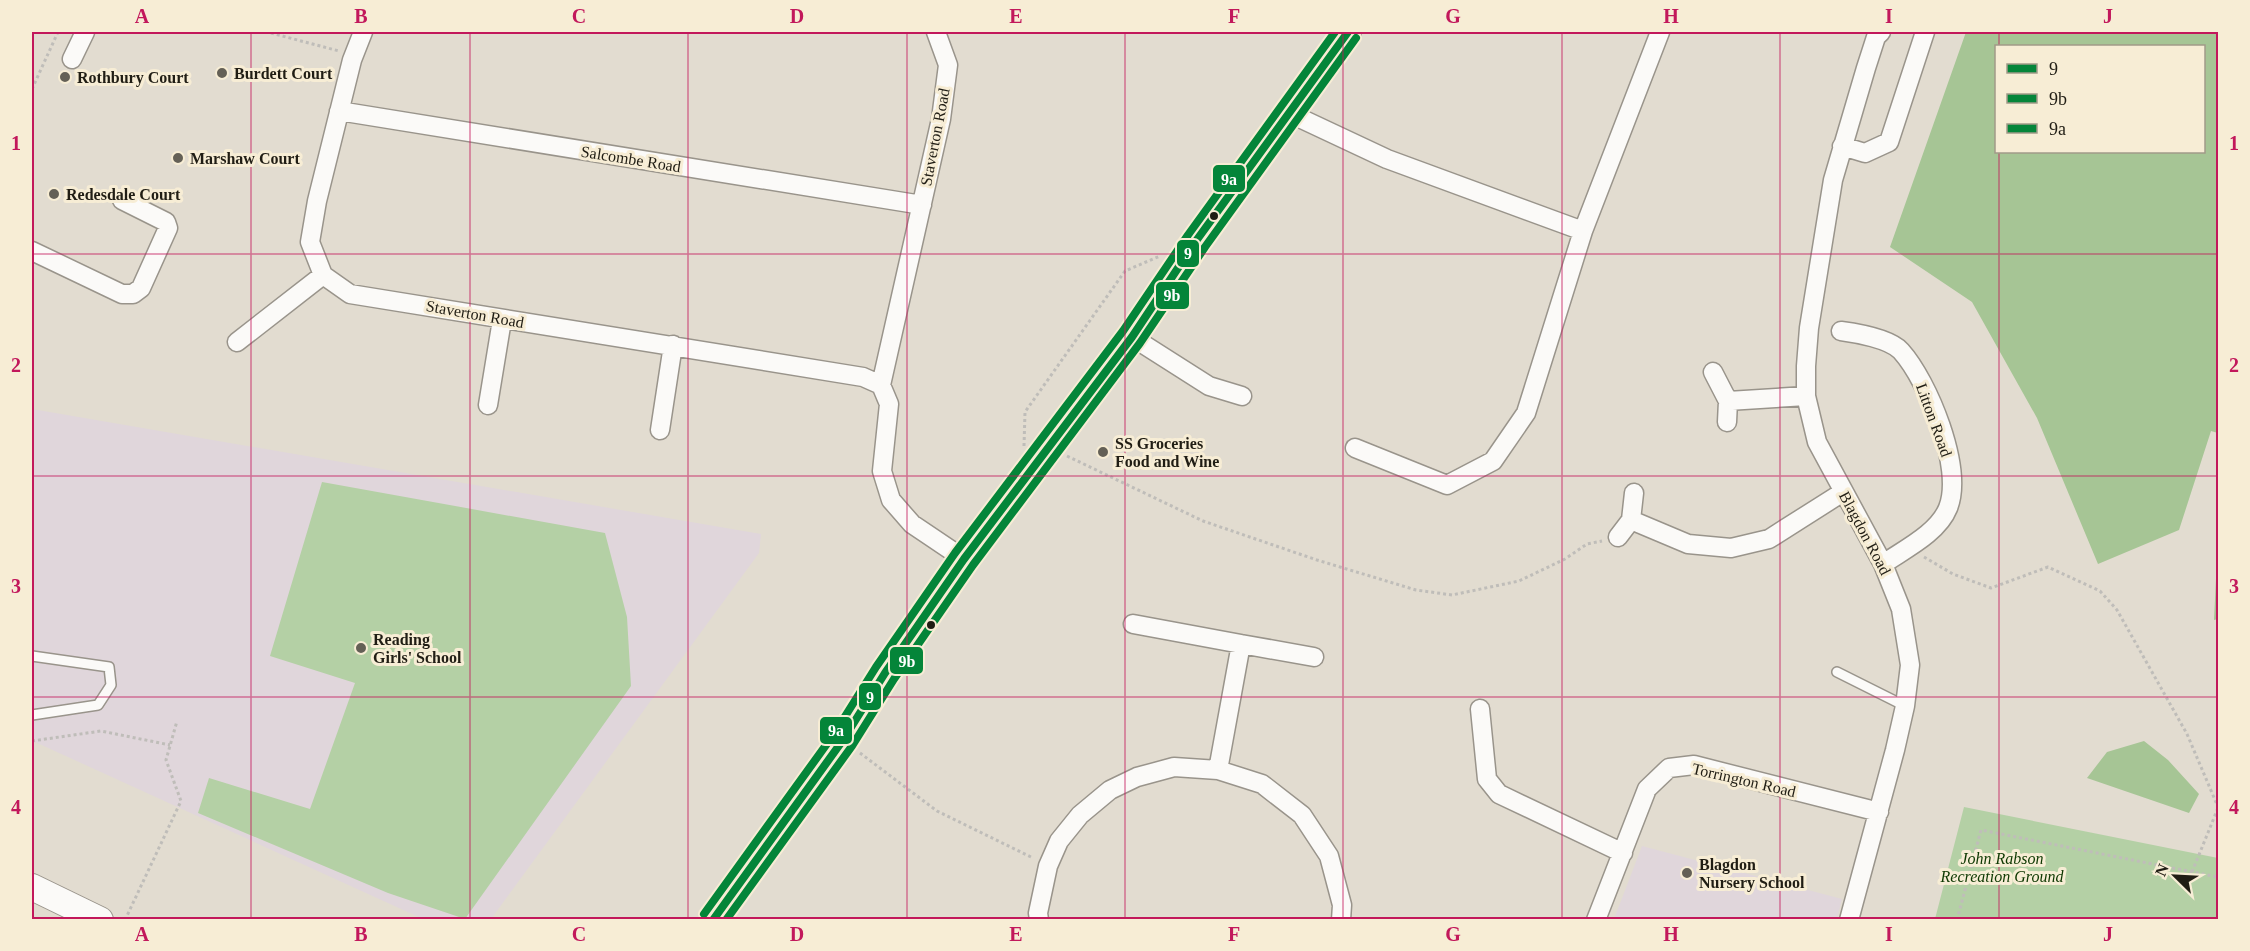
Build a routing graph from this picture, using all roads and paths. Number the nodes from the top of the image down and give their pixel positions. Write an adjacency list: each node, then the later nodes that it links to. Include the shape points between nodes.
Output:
1 (58, 32): 12 (path)
2 (86, 32): 11 (street)
3 (363, 32): 10 (street)
4 (936, 32): 17 (street, Staverton Road, via 948,65)
5 (1348, 32): 14 (street)
6 (1660, 32): 18 (street)
7 (1881, 32): 15 (street, Blagdon Road, via 1876,37)
8 (1925, 32): 15 (street, via 1889,142 1865,153)
9 (271, 33): 10 (path)
10 (353, 55): 13 (street)
11 (72, 59)
12 (32, 88)
13 (339, 111): 17 (street, Salcombe Road); 21 (street, via 310,242)
14 (1289, 113): 18 (street, via 1387,159); 24 (street)
15 (1842, 146): 30 (street, Blagdon Road, via 1809,328)
16 (122, 200): 19 (street, via 166,222 168,228 141,288 132,294 122,294)
17 (922, 205): 28 (street, Staverton Road)
18 (1583, 231): 36 (street, via 1526,413 1493,461 1447,485)
19 (32, 251)
20 (1166, 254): 35 (path, via 1125,271 1025,412)
21 (323, 275): 22 (street, Staverton Road, via 350,294); 25 (street)
22 (502, 320): 26 (street, Staverton Road); 32 (street)
23 (1841, 331): 41 (street, Litton Road, via 1864,334 1899,349 1924,384 1946,442 1953,479 1948,508 1935,527)
24 (1132, 336): 29 (street, via 1209,386); 35 (street)
25 (237, 342)
26 (673, 345): 28 (street, Staverton Road, via 863,377); 34 (street)
27 (1713, 372): 31 (street)
28 (882, 385): 42 (street, Staverton Road, via 889,404 882,471 891,500 912,524)
29 (1242, 396)
30 (1806, 396): 31 (street); 37 (street, Blagdon Road, via 1817,442)
31 (1728, 401): 33 (street)
32 (488, 405)
33 (1727, 422)
34 (660, 430)
35 (1036, 447): 40 (path, via 1203,521 1416,590 1452,595 1519,581 1587,544); 42 (street)
36 (1355, 448)
37 (1843, 492): 39 (street, via 1769,539 1731,549 1688,544); 43 (street, Blagdon Road)
38 (1634, 493): 39 (street)
39 (1631, 520): 40 (street)
40 (1618, 537)
41 (1906, 548): 43 (street, Litton Road); 57 (path, via 1953,574 1991,588 2048,567 2100,591 2117,609 2187,735)
42 (964, 559): 53 (street)
43 (1883, 564): 49 (street, Blagdon Road, via 1901,609 1910,666)
44 (1133, 624): 45 (street)
45 (1241, 644): 47 (street); 56 (street)
46 (32, 656): 51 (lane, via 109,667 111,685 98,705)
47 (1314, 657)
48 (1837, 672): 49 (lane)
49 (1905, 705): 58 (street, Blagdon Road)
50 (1480, 709): 59 (street, via 1488,779 1499,794)
51 (32, 715)
52 (177, 721): 55 (path)
53 (843, 740): 60 (path, via 937,811); 66 (street)
54 (32, 741): 55 (path, via 101,731)
55 (170, 745): 65 (path, via 166,760 181,801)
56 (1218, 770): 60 (street, via 1174,767 1137,777 1110,790 1080,815 1059,841); 68 (street, via 1262,784 1302,815 1329,856 1342,905)
57 (2218, 807): 61 (path)
58 (1879, 812): 59 (street, Torrington Road, via 1694,765 1668,768 1647,789); 70 (street, Blagdon Road)
59 (1623, 853): 69 (street, Torrington Road)
60 (1048, 866): 67 (street)
61 (2192, 872): 62 (path); 71 (path, via 1980,831)
62 (2218, 878)
63 (32, 886): 64 (street)
64 (100, 920)
65 (125, 920)
66 (713, 920)
67 (1039, 920)
68 (1341, 920)
69 (1596, 920)
70 (1849, 920)
71 (1957, 920)

